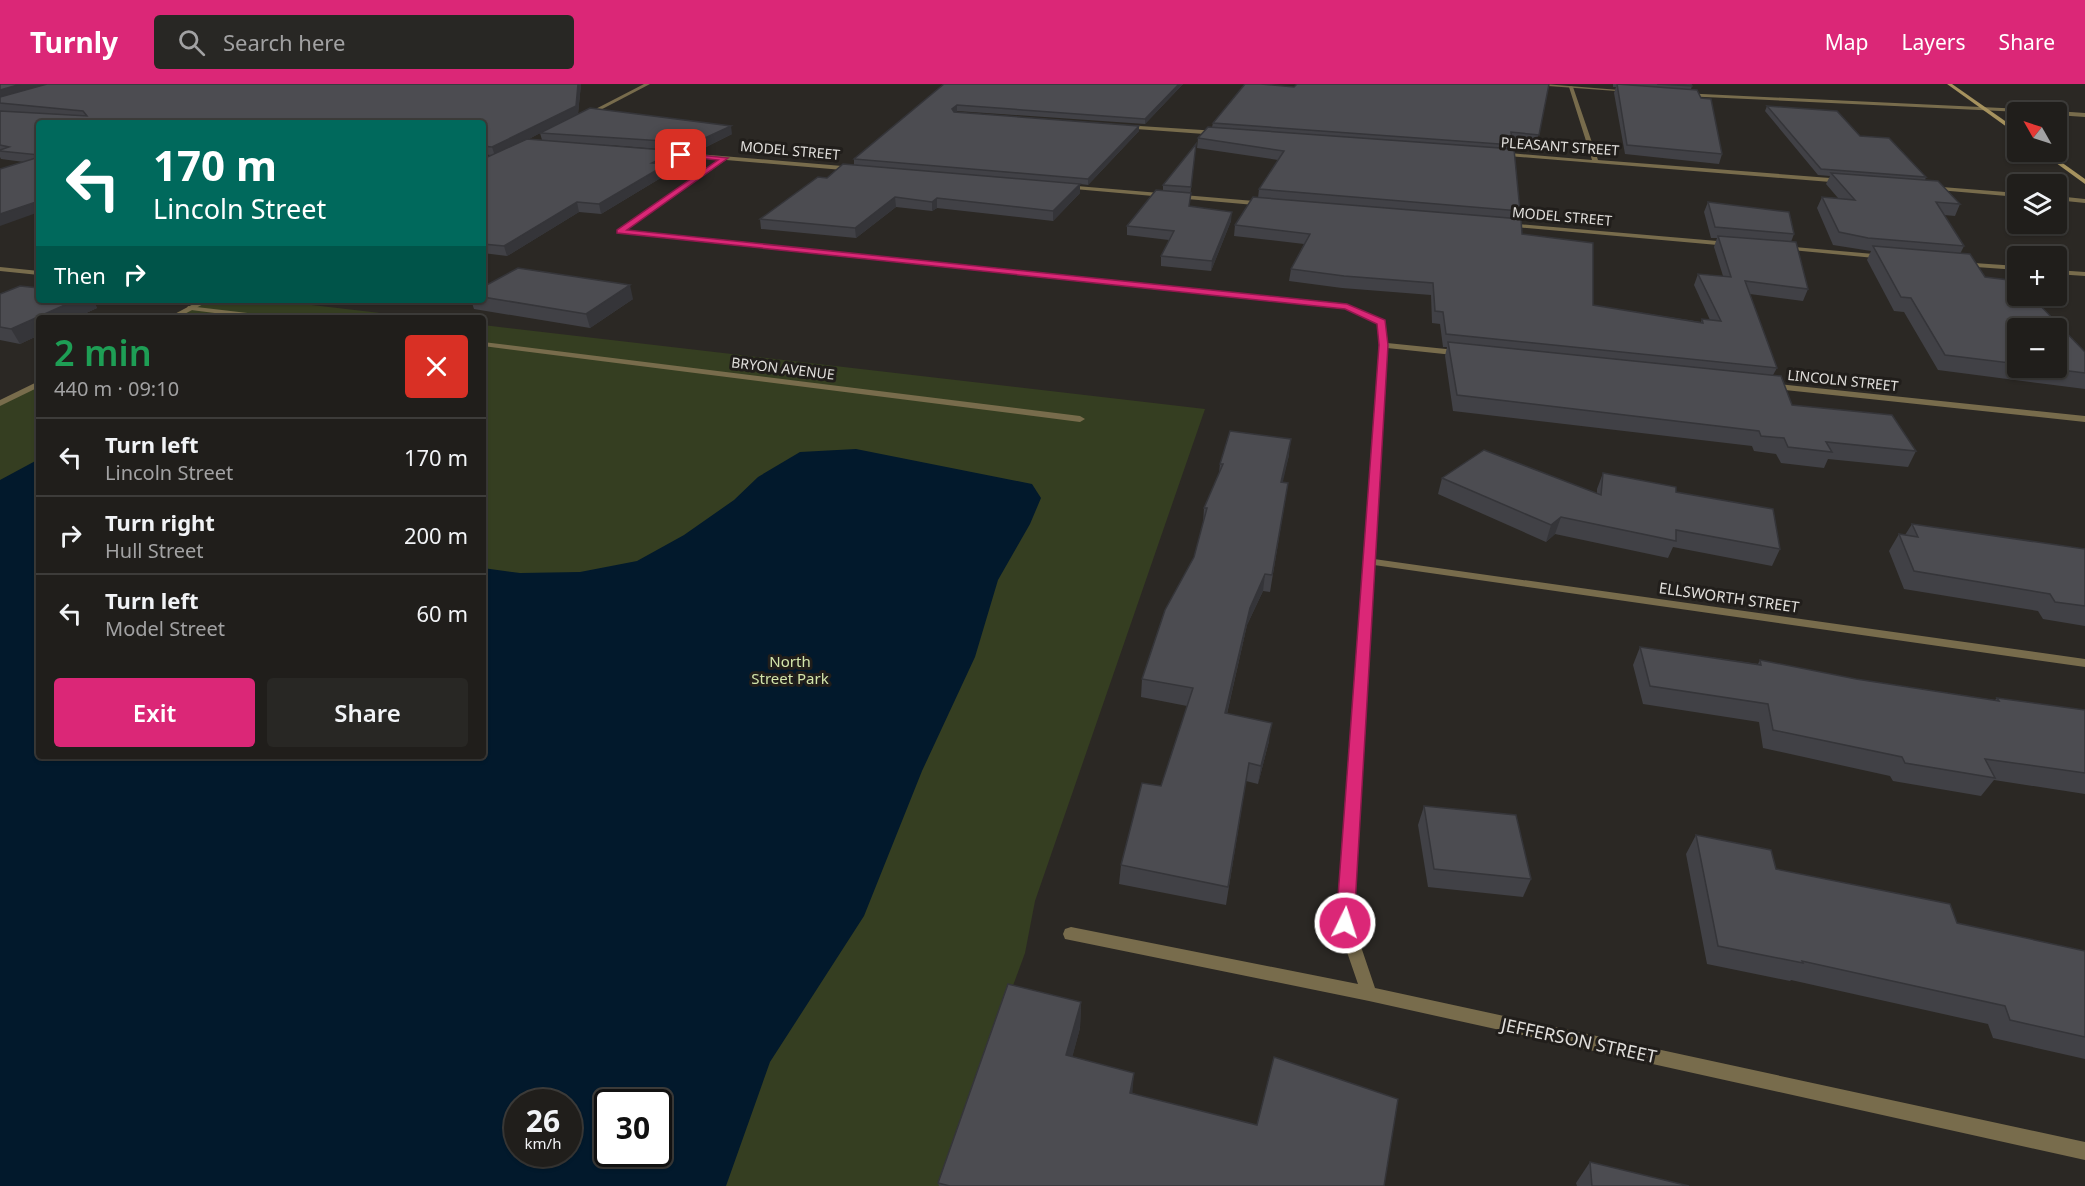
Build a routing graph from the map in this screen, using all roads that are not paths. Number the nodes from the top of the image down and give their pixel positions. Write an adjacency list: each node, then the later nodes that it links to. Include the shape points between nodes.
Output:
1 (648, 84): 13 (street)
2 (1223, 84): 5 (street)
3 (1521, 84): 6 (street)
4 (1949, 84): 9 (main road)
5 (1270, 87)
6 (1571, 87): 7 (street); 20 (street)
7 (1642, 92)
8 (1678, 94): 9 (street)
9 (1985, 109): 10 (street); 14 (main road)
10 (2007, 110)
11 (2067, 114): 12 (street)
12 (2085, 115)
13 (579, 118)
14 (2007, 125)
15 (1110, 126): 16 (street)
16 (1229, 134)
17 (656, 153): 19 (street, MODEL STREET)
18 (1488, 153): 20 (street, PLEASANT STREET)
19 (725, 158): 22 (street, MODEL STREET); 46 (street, via 620,231 1347,307 1382,322)
20 (1595, 160): 24 (street, PLEASANT STREET)
21 (2058, 162): 23 (main road)
22 (867, 170)
23 (2084, 180)
24 (1853, 182)
25 (1057, 186): 30 (street)
26 (1924, 187): 27 (street)
27 (2007, 194)
28 (2067, 199): 29 (street)
29 (2085, 201)
30 (1270, 205)
31 (1496, 224): 32 (street, MODEL STREET)
32 (1733, 244)
33 (1780, 248): 34 (street)
34 (1899, 258)
35 (1958, 263): 36 (street)
36 (2007, 267)
37 (0, 269): 38 (street)
38 (36, 273)
39 (2067, 273): 40 (street)
40 (2085, 274)
41 (201, 303): 42 (street)
42 (191, 308): 43 (street); 44 (street)
43 (177, 315)
44 (249, 315)
45 (486, 344): 52 (street, BRYON AVENUE)
46 (1383, 345): 47 (street); 53 (street)
47 (1478, 355)
48 (36, 385): 50 (street)
49 (1764, 385): 51 (street, LINCOLN STREET)
50 (0, 403)
51 (2085, 419)
52 (1080, 420)
53 (1368, 561): 54 (street, ELLSWORTH STREET); 56 (street, via 1345,923)
54 (2085, 663)
55 (1071, 934): 56 (street, JEFFERSON STREET)
56 (1369, 994): 57 (street, JEFFERSON STREET)
57 (2085, 1151)

